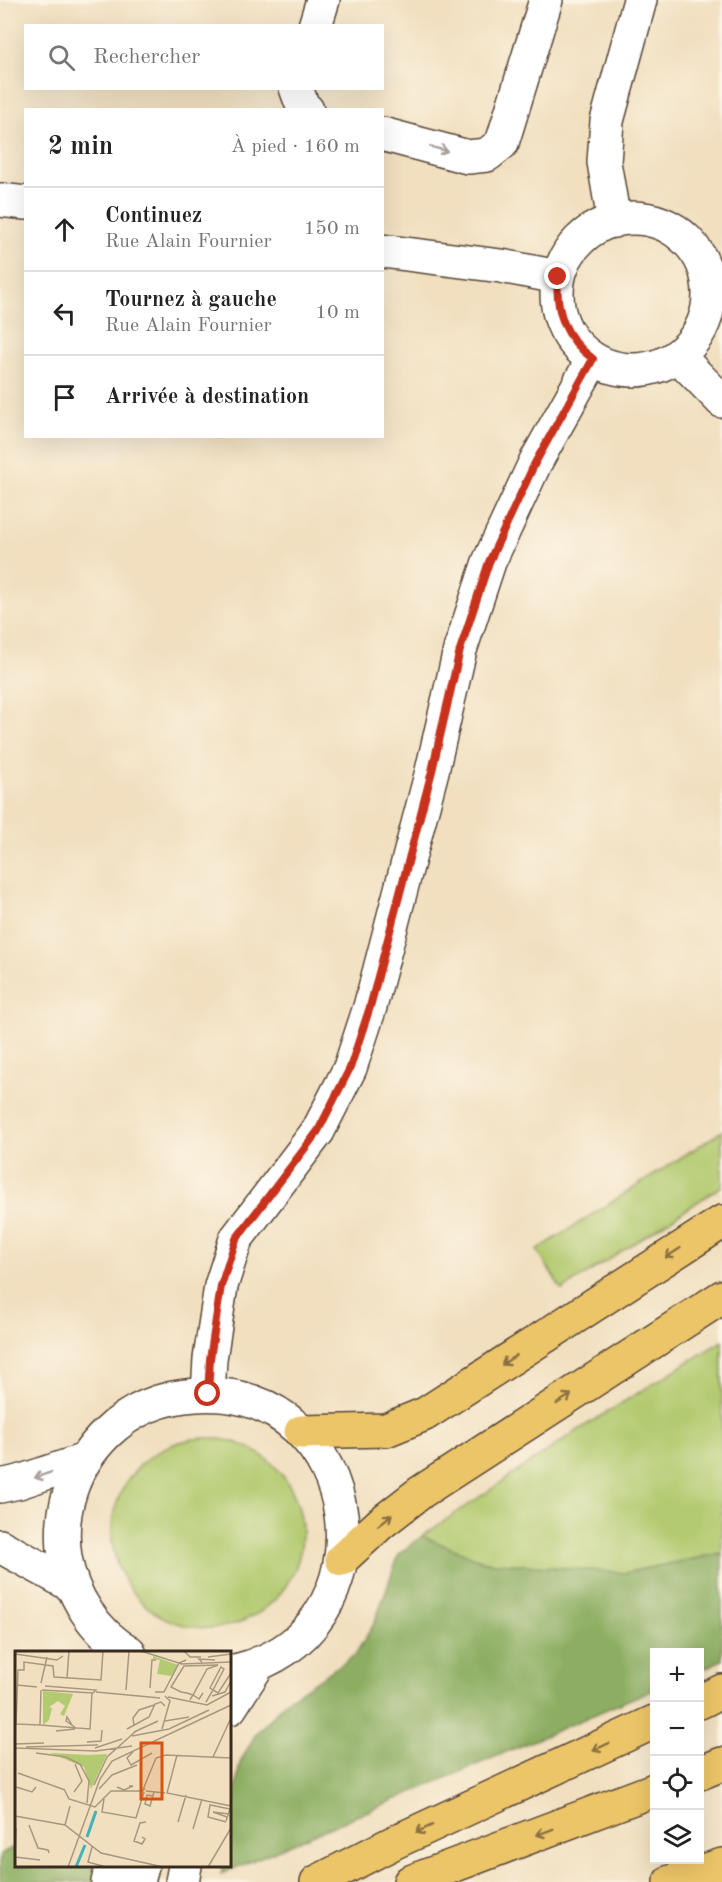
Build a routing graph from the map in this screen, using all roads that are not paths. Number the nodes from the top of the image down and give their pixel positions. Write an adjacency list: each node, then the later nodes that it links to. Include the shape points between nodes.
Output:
1 (323, 0): 4 (street)
2 (546, 0): 5 (street, one-way to 2, via 468,157 487,155 502,143)
3 (640, 0): 8 (street, via 607,121 604,162)
4 (316, 24)
5 (384, 135)
6 (0, 200): 7 (street)
7 (24, 203)
8 (614, 221): 10 (street, via 641,218 667,226); 11 (street, via 589,232 570,252)
9 (384, 250): 11 (street)
10 (712, 260): 12 (street, via 707,315 696,338)
11 (558, 277): 13 (street, via 556,297 567,332 578,348)
12 (678, 356): 13 (street, via 658,366 636,370 614,368); 14 (street)
13 (593, 359): 17 (street, via 535,463 489,562 460,650 370,1007 350,1068 318,1131 236,1239 221,1286)
14 (722, 401)
15 (722, 1221): 18 (highway, one-way to 18, via 425,1414 386,1430)
16 (722, 1297): 22 (highway, one-way to 16, via 421,1492)
17 (208, 1394): 18 (street, via 258,1405); 19 (street, via 160,1401 138,1410 117,1423)
18 (301, 1432): 22 (street, via 325,1464 340,1500 344,1520)
19 (85, 1460): 20 (street, one-way to 20); 23 (street, via 67,1499 63,1521 63,1543)
20 (0, 1486)
21 (0, 1546): 23 (street)
22 (342, 1559): 26 (street, via 329,1597 313,1621 293,1643)
23 (73, 1586): 24 (street)
24 (104, 1642): 25 (street)
25 (124, 1651)
26 (244, 1668): 29 (street)
27 (722, 1691): 28 (highway)
28 (704, 1700)
29 (231, 1705)
30 (650, 1724): 45 (highway, one-way to 45)
31 (722, 1764): 32 (highway)
32 (704, 1771)
33 (722, 1777): 34 (highway)
34 (704, 1782)
35 (650, 1792): 37 (highway)
36 (650, 1797): 37 (highway)
37 (600, 1811): 46 (highway, one-way to 46)
38 (722, 1865): 47 (highway)
39 (112, 1867): 42 (street)
40 (142, 1867): 43 (street)
41 (186, 1867): 44 (street)
42 (108, 1882)
43 (138, 1882)
44 (182, 1882)
45 (317, 1882)
46 (410, 1882)
47 (670, 1882)

